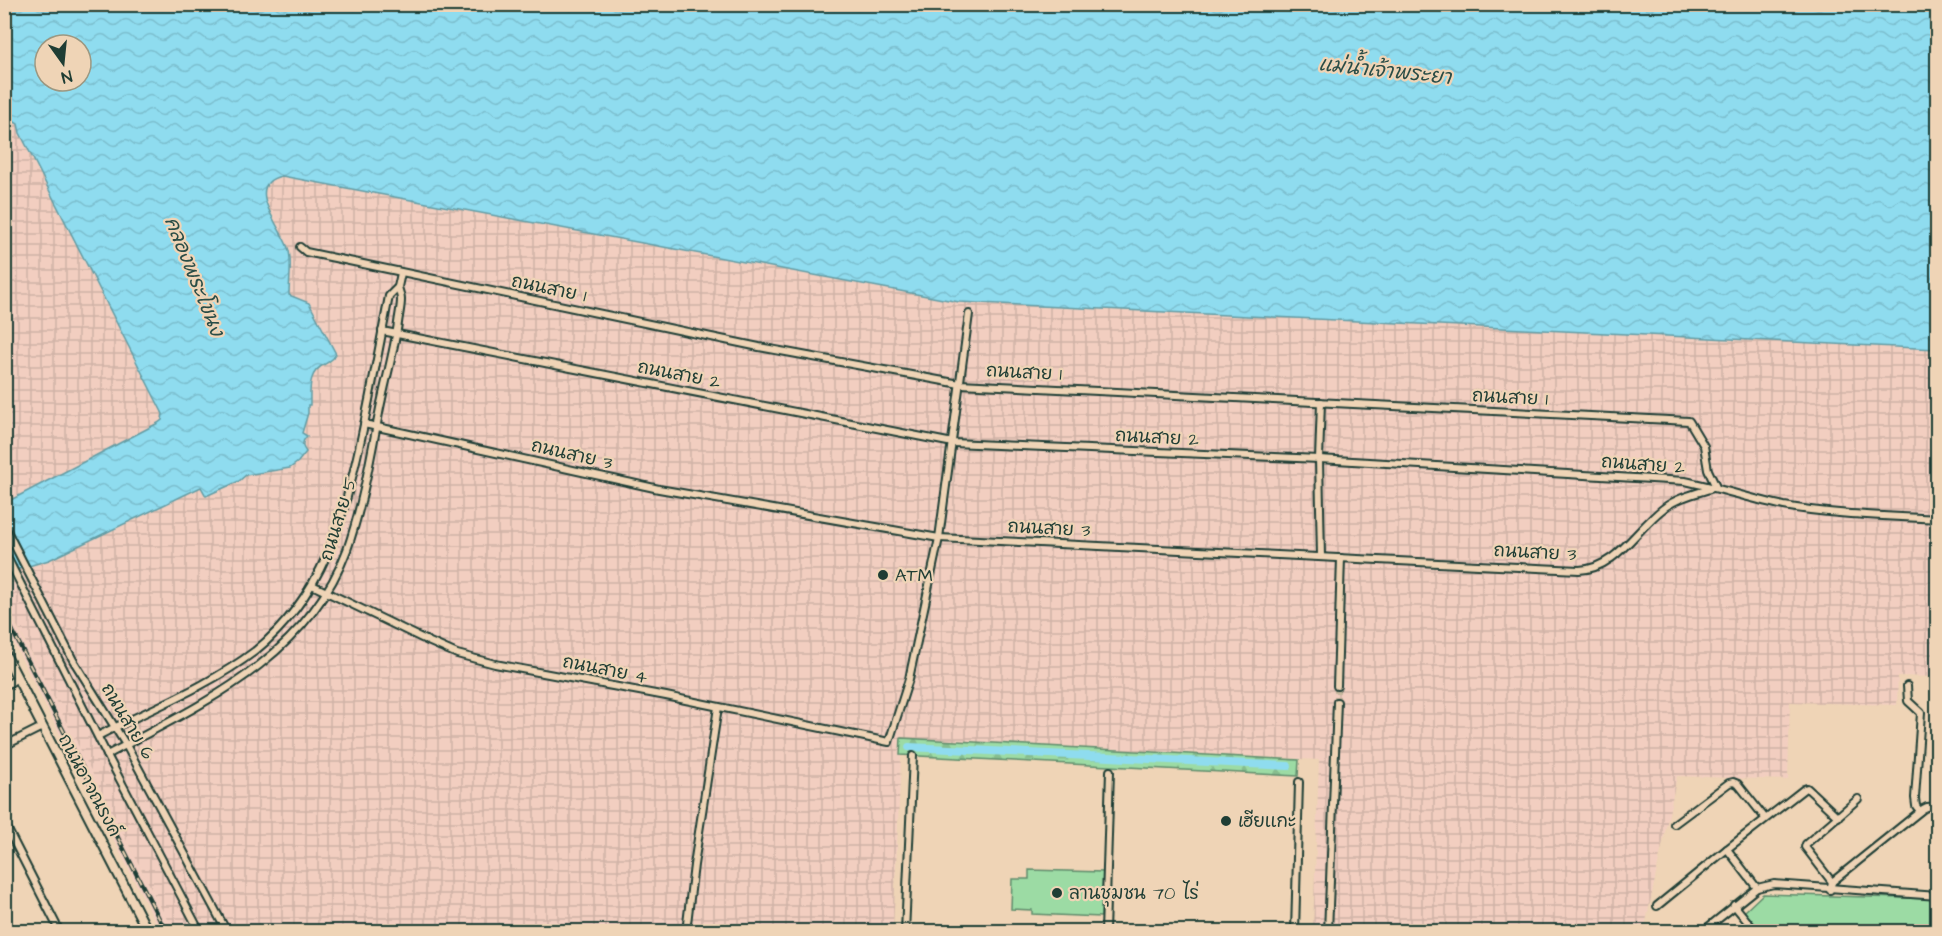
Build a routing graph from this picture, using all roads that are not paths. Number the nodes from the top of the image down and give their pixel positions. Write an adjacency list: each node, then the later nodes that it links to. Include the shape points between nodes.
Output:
1 (300, 247): 2 (street, ถนนสาย 1, via 306,252)
2 (401, 273): 3 (street, ถนนสาย 5); 7 (street, ถนนสาย 1, via 748,345)
3 (398, 287): 5 (street, ถนนสาย 5, via 389,296); 6 (street, ถนนสาย 5, via 401,298)
4 (969, 314): 7 (street)
5 (382, 331): 6 (street, ถนนสาย 2); 9 (street, ถนนสาย 5)
6 (396, 334): 10 (street, ถนนสาย 5); 11 (street, ถนนสาย 2)
7 (960, 384): 8 (street, ถนนสาย 1); 11 (street)
8 (1321, 402): 12 (street); 13 (street, ถนนสาย 1, via 1689,420 1704,446)
9 (364, 424): 10 (street, ถนนสาย 3); 20 (street, ถนนสาย 5, via 335,538)
10 (377, 426): 16 (street, ถนนสาย 3, via 659,489); 21 (street, ถนนสาย 5, via 347,549)
11 (953, 443): 12 (street, ถนนสาย 2); 16 (street)
12 (1319, 459): 13 (street, ถนนสาย 2, via 1685,481); 18 (street)
13 (1716, 487): 14 (street, ถนนสาย 2, via 1810,510); 19 (street, ถนนสาย 3, via 1664,508 1617,553 1590,570)
14 (1938, 519)
15 (4, 525): 30 (street, ถนนสาย 6, via 73,660)
16 (939, 538): 18 (street, ถนนสาย 3); 28 (street, ถนนสาย 4, via 909,680 889,742)
17 (4, 551): 31 (street, ถนนสาย 6)
18 (1321, 557): 19 (street, ถนนสาย 3)
19 (1341, 558): 24 (street)
20 (312, 585): 21 (street, ถนนสาย 4); 30 (street, ถนนสาย 5, via 296,609 253,652 182,695)
21 (326, 592): 28 (street, ถนนสาย 4, via 457,654); 32 (street, ถนนสาย 5, via 285,645 261,665)
22 (4, 652): 23 (street, ถนนอาจณรงค์)
23 (17, 678): 26 (street); 29 (street, ถนนอาจณรงค์)
24 (1337, 686)
25 (1907, 686): 40 (street, via 1908,701 1921,713 1915,798)
26 (4, 687)
27 (1336, 702): 60 (street)
28 (718, 707): 56 (street)
29 (42, 727): 33 (street); 53 (street, ถนนอาจณรงค์)
30 (116, 727): 31 (street, ถนนสาย 5); 32 (street, ถนนสาย 6)
31 (98, 736): 34 (street, ถนนสาย 6)
32 (126, 745): 34 (street, ถนนสาย 5); 55 (street, ถนนสาย 6)
33 (4, 746)
34 (107, 755): 54 (street, ถนนสาย 6)
35 (913, 756): 57 (street)
36 (1110, 771): 58 (street)
37 (1299, 782): 59 (street)
38 (1858, 799): 41 (street)
39 (1938, 806): 40 (street)
40 (1920, 811): 46 (street)
41 (1838, 817): 42 (street, via 1805,788); 46 (street, via 1805,847)
42 (1766, 818): 44 (street, via 1738,784 1731,783); 45 (street)
43 (4, 822): 52 (street)
44 (1674, 824)
45 (1727, 849): 47 (street); 51 (street)
46 (1832, 882): 48 (street)
47 (1756, 888): 48 (street, via 1774,884); 50 (street)
48 (1830, 890): 49 (street)
49 (1938, 896)
50 (1734, 905): 61 (street); 62 (street)
51 (1657, 906)
52 (60, 932)
53 (148, 932)
54 (200, 932)
55 (227, 932)
56 (686, 932)
57 (905, 932)
58 (1105, 932)
59 (1295, 932)
60 (1328, 932)
61 (1702, 932)
62 (1756, 932)

